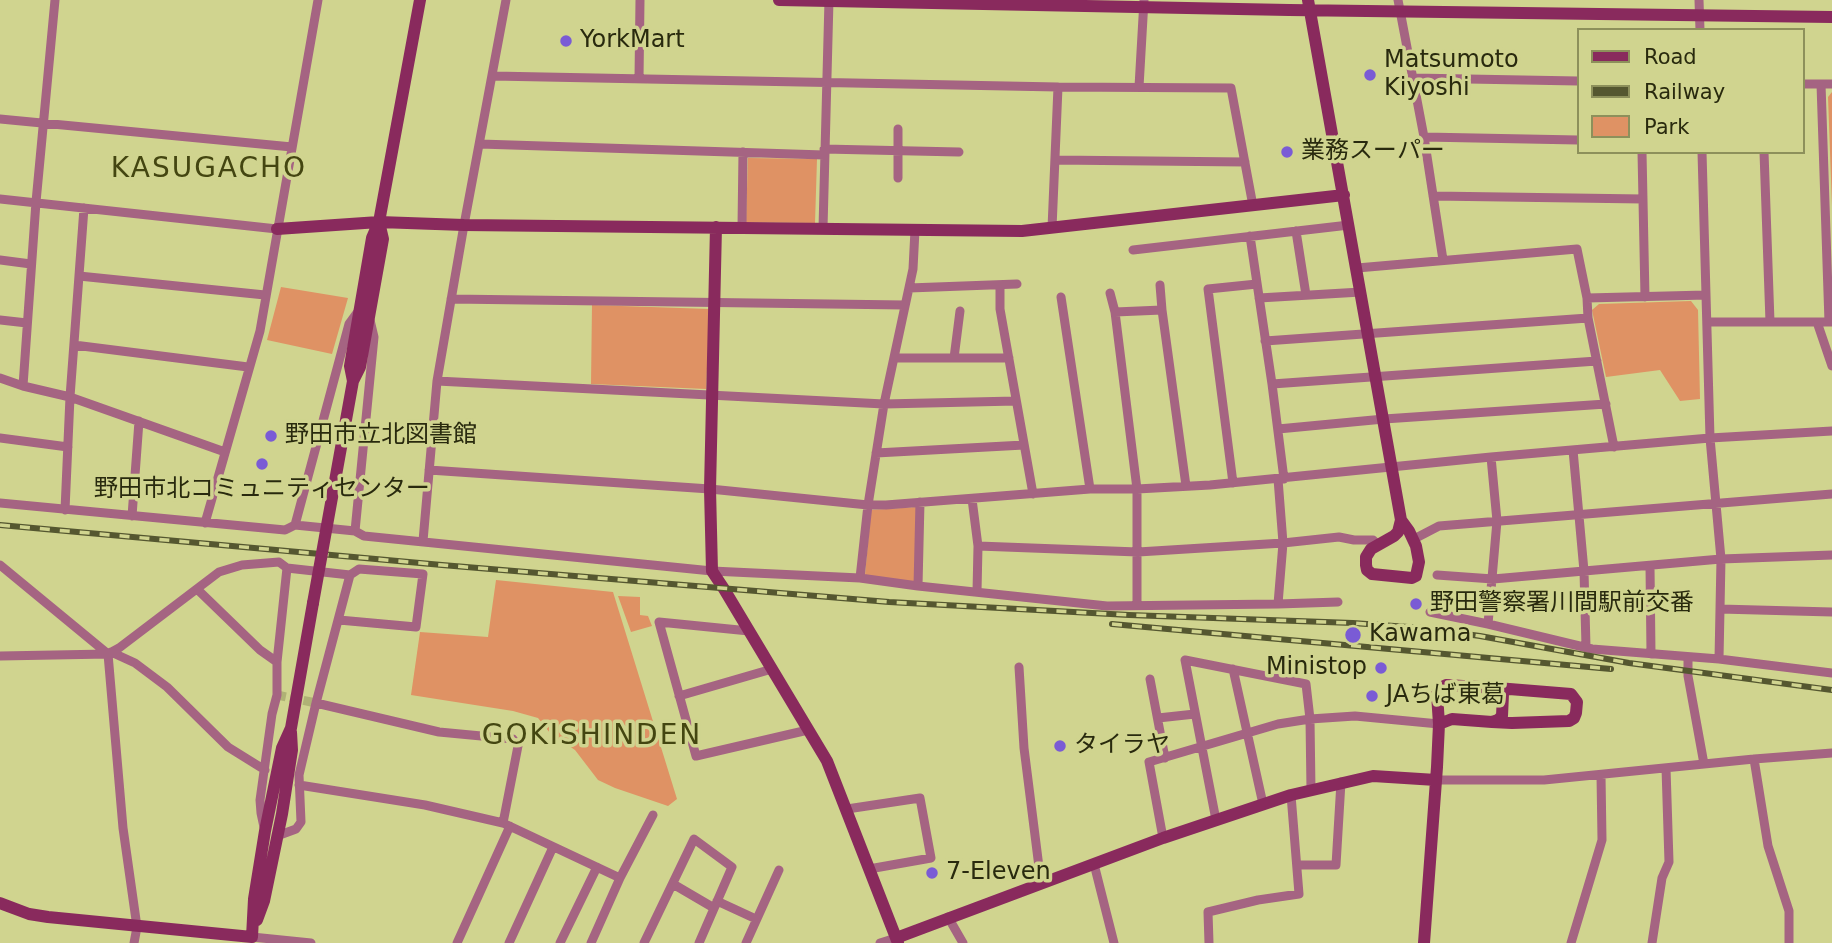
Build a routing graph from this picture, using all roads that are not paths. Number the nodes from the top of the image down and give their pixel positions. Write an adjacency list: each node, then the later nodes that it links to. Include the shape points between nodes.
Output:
1 (55, 0): 26 (street)
2 (318, 0): 31 (street)
3 (420, 0): 50 (street)
4 (506, 0): 15 (street)
5 (640, 0): 17 (street)
6 (779, 0): 7 (street)
7 (829, 0): 9 (street); 19 (street)
8 (1699, 0): 12 (street)
9 (1143, 3): 10 (street); 24 (street)
10 (1309, 5): 11 (street); 42 (street)
11 (1399, 6): 12 (street); 16 (street)
12 (1700, 14): 13 (street); 14 (street)
13 (1832, 17)
14 (1700, 28)
15 (493, 76): 17 (street); 30 (street)
16 (1413, 78): 18 (street); 28 (street)
17 (639, 79): 19 (street)
18 (1576, 81)
19 (827, 82): 23 (street); 34 (street)
20 (1804, 84): 21 (street)
21 (1821, 84): 22 (street); 49 (street)
22 (1832, 84)
23 (1058, 87): 24 (street); 39 (street)
24 (1139, 87): 40 (street, via 1231,88)
25 (0, 119): 26 (street)
26 (43, 123): 31 (street); 46 (street)
27 (898, 129): 32 (street)
28 (1424, 137): 29 (street); 43 (street)
29 (1576, 140)
30 (480, 144): 33 (street); 51 (street)
31 (292, 147): 57 (street)
32 (898, 151): 34 (street); 35 (street); 41 (street)
33 (743, 152): 34 (street); 54 (street)
34 (824, 152): 55 (street)
35 (959, 152)
36 (1642, 154): 45 (street)
37 (1702, 154): 77 (street)
38 (1764, 154): 92 (street)
39 (1055, 160): 40 (street); 56 (street)
40 (1245, 162): 47 (street)
41 (898, 178)
42 (1343, 195): 47 (street); 52 (street)
43 (1433, 196): 45 (street); 63 (street)
44 (0, 198): 46 (street)
45 (1643, 199): 81 (street)
46 (36, 202): 48 (street); 64 (street)
47 (1253, 206): 56 (street)
48 (85, 208): 57 (street); 67 (street)
49 (1829, 214): 66 (street)
50 (379, 222): 51 (street); 57 (street); 87 (street, via 383,239)
51 (464, 225): 53 (street); 82 (street)
52 (1349, 225): 59 (street); 65 (street)
53 (716, 227): 54 (street); 83 (street)
54 (742, 227): 55 (street)
55 (823, 228): 58 (street)
56 (1052, 228): 58 (street)
57 (276, 229): 75 (street)
58 (915, 230): 72 (street)
59 (1296, 231): 60 (street); 76 (street)
60 (1251, 236): 61 (street); 69 (street)
61 (1133, 250)
62 (0, 260): 64 (street)
63 (1443, 260): 65 (street); 80 (street, via 1577,249)
64 (32, 264): 95 (street)
65 (1357, 268): 73 (street)
66 (1830, 269): 94 (street)
67 (79, 276): 75 (street); 98 (street)
68 (1017, 284): 70 (street)
69 (1256, 284): 79 (street); 131 (street, via 1208,289)
70 (1000, 285): 72 (street); 101 (street)
71 (1160, 285): 85 (street)
72 (909, 288): 84 (street)
73 (1361, 292): 76 (street); 96 (street)
74 (1110, 293): 88 (street)
75 (265, 295): 104 (street)
76 (1306, 295): 79 (street)
77 (1706, 295): 81 (street); 91 (street)
78 (1061, 297): 134 (street)
79 (1259, 298): 97 (street)
80 (1587, 298): 81 (street); 89 (street)
81 (1645, 298)
82 (452, 299): 83 (street); 107 (street)
83 (713, 302): 84 (street); 110 (street)
84 (905, 305): 99 (street)
85 (1162, 310): 88 (street); 132 (street)
86 (960, 311): 100 (street)
87 (364, 312): 149 (street, via 349,324); 150 (street, via 374,337); 222 (street, bridge, via 360,367 353,381 290,728 292,750 282,814)
88 (1115, 312): 135 (street)
89 (1588, 318): 96 (street); 102 (street)
90 (0, 320): 95 (street)
91 (1707, 322): 92 (street); 120 (street)
92 (1770, 322): 93 (street)
93 (1817, 322): 94 (street); 103 (street)
94 (1831, 322)
95 (27, 323): 109 (street)
96 (1369, 334): 97 (street); 105 (street)
97 (1265, 341): 108 (street)
98 (74, 345): 104 (street); 111 (street)
99 (894, 358): 100 (street); 113 (street)
100 (954, 358): 101 (street)
101 (1009, 358): 112 (street)
102 (1597, 361): 105 (street); 114 (street)
103 (1832, 366)
104 (248, 367): 125 (street)
105 (1377, 377): 108 (street); 115 (street)
106 (0, 378): 109 (street)
107 (437, 381): 110 (street); 129 (street)
108 (1272, 384): 117 (street)
109 (23, 386): 111 (street)
110 (712, 396): 113 (street); 133 (street)
111 (70, 397): 116 (street); 122 (street)
112 (1016, 401): 113 (street); 121 (street)
113 (884, 404): 126 (street)
114 (1605, 404): 115 (street); 123 (street)
115 (1384, 419): 117 (street); 128 (street)
116 (139, 421): 125 (street); 145 (street)
117 (1278, 429): 130 (street)
118 (1832, 431): 120 (street)
119 (0, 438): 122 (street)
120 (1710, 439): 123 (street); 140 (street)
121 (1024, 445): 126 (street); 136 (street)
122 (68, 447): 143 (street)
123 (1614, 447): 124 (street)
124 (1573, 450): 127 (street); 144 (street)
125 (225, 452): 148 (street)
126 (876, 453): 142 (street)
127 (1491, 457): 128 (street); 147 (street)
128 (1393, 467): 130 (street); 146 (street)
129 (429, 470): 133 (street); 152 (street)
130 (1281, 479): 131 (street); 153 (street)
131 (1233, 483): 132 (street)
132 (1186, 486): 135 (street)
133 (710, 489): 142 (street); 162 (street)
134 (1090, 489): 135 (street); 136 (street)
135 (1136, 489): 156 (street)
136 (1033, 494): 138 (street)
137 (1832, 494): 140 (street)
138 (972, 499): 139 (street); 155 (street)
139 (920, 502): 142 (street); 168 (street)
140 (1716, 502): 144 (street); 158 (street)
141 (0, 503): 143 (street)
142 (868, 505): 166 (street)
143 (65, 510): 145 (street)
144 (1579, 514): 147 (street); 163 (street)
145 (132, 516): 148 (street)
146 (1401, 520): 151 (street); 154 (street, via 1394,536)
147 (1497, 521): 151 (street, via 1439,526); 167 (street)
148 (205, 523): 149 (street, via 285,530)
149 (295, 525): 150 (street)
150 (355, 531): 152 (street, via 364,536)
151 (1414, 539): 154 (street, via 1419,562 1412,578 1367,570 1366,557)
152 (423, 541): 162 (street)
153 (1283, 543): 154 (street, via 1339,537); 156 (street); 172 (street)
154 (1377, 544)
155 (978, 546): 156 (street); 170 (street)
156 (1138, 552): 173 (street)
157 (1832, 555): 158 (street)
158 (1721, 559): 160 (street); 174 (street)
159 (0, 565): 181 (street)
160 (1650, 566): 163 (street); 182 (street)
161 (287, 568): 164 (street); 169 (street, via 279,562 242,565 219,572); 186 (street)
162 (712, 571): 166 (street); 179 (street)
163 (1584, 571): 167 (street); 180 (street)
164 (350, 575): 177 (street); 177 (street, via 359,569 424,574 416,627)
165 (1437, 575): 167 (street)
166 (860, 578): 168 (street)
167 (1493, 579): 178 (street)
168 (918, 586): 170 (street)
169 (198, 590): 181 (street); 186 (street)
170 (977, 592): 173 (street)
171 (1338, 602): 172 (street)
172 (1278, 604): 173 (street)
173 (1137, 605)
174 (1720, 609): 176 (street); 185 (street)
175 (1430, 612): 178 (street)
176 (1832, 612)
177 (340, 620): 194 (street)
178 (1488, 624): 180 (street)
179 (749, 631): 188 (street); 193 (street, via 659,622)
180 (1586, 647): 182 (street)
181 (109, 653): 183 (street); 210 (street, via 135,663 167,687 228,747); 237 (street, via 123,828)
182 (1651, 654): 184 (street)
183 (0, 656)
184 (1688, 657): 185 (street); 208 (street)
185 (1719, 659): 190 (street)
186 (276, 662): 210 (street, via 277,695)
187 (1019, 667): 231 (street)
188 (772, 669): 193 (street); 202 (street)
189 (1233, 669): 196 (street, via 1185,660); 198 (street, via 1306,684); 203 (street)
190 (1832, 673)
191 (1150, 679): 197 (street)
192 (1497, 688): 195 (street, via 1447,685 1438,691); 200 (street, via 1503,694 1502,716); 200 (street, via 1571,694 1577,702 1576,713 1569,721)
193 (679, 696): 202 (street, via 696,757)
194 (316, 703): 214 (street); 221 (street, via 439,732 513,739 518,746)
195 (1438, 710): 199 (street); 201 (street)
196 (1195, 714): 197 (street); 204 (street)
197 (1158, 718): 206 (street)
198 (1310, 719): 201 (street, via 1355,716); 203 (street); 215 (street)
199 (1452, 719): 200 (street); 201 (street)
200 (1492, 722)
201 (1439, 724): 212 (street)
202 (808, 730): 218 (street)
203 (1246, 733): 204 (street); 217 (street)
204 (1202, 747): 206 (street); 220 (street)
205 (1832, 753): 207 (street)
206 (1165, 758): 223 (street, via 1150,762)
207 (1754, 759): 208 (street); 256 (street, via 1768,846 1789,911)
208 (1704, 764): 209 (street)
209 (1666, 768): 211 (street); 255 (street, via 1669,862 1662,878)
210 (265, 770): 222 (street, via 261,813)
211 (1601, 775): 212 (street); 254 (street, via 1602,840)
212 (1436, 780): 213 (street, via 1373,776); 253 (street)
213 (1341, 782): 215 (street); 226 (street, via 1336,865)
214 (299, 785): 221 (street, via 425,805); 222 (street, via 301,822 296,829)
215 (1311, 790): 216 (street)
216 (1291, 795): 217 (street); 226 (street)
217 (1263, 804): 220 (street)
218 (847, 809): 228 (street); 228 (street, via 920,798 931,858)
219 (653, 815): 230 (street)
220 (1216, 821): 223 (street)
221 (507, 825): 224 (street); 242 (street)
222 (271, 834): 238 (street, via 264,901)
223 (1163, 838): 225 (street)
224 (553, 847): 227 (street); 243 (street)
225 (1094, 864): 231 (street); 251 (street)
226 (1298, 865): 252 (street, via 1299,894 1208,912)
227 (597, 867): 230 (street); 244 (street)
228 (869, 869): 239 (street)
229 (779, 870): 236 (street)
230 (620, 878): 245 (street)
231 (1041, 883): 235 (street)
232 (673, 884): 234 (street); 234 (street, via 694,839 732,867); 246 (street)
233 (0, 904): 237 (street, via 29,914)
234 (716, 904): 236 (street); 247 (street)
235 (948, 917): 239 (street); 250 (street)
236 (757, 919): 248 (street)
237 (137, 926): 238 (street); 240 (street)
238 (251, 940): 241 (street)
239 (897, 940): 249 (street)
240 (135, 943)
241 (312, 943)
242 (457, 943)
243 (509, 943)
244 (560, 943)
245 (591, 943)
246 (644, 943)
247 (699, 943)
248 (746, 943)
249 (880, 943)
250 (964, 943)
251 (1114, 943)
252 (1209, 943)
253 (1424, 943)
254 (1571, 943)
255 (1652, 943)
256 (1789, 943)

